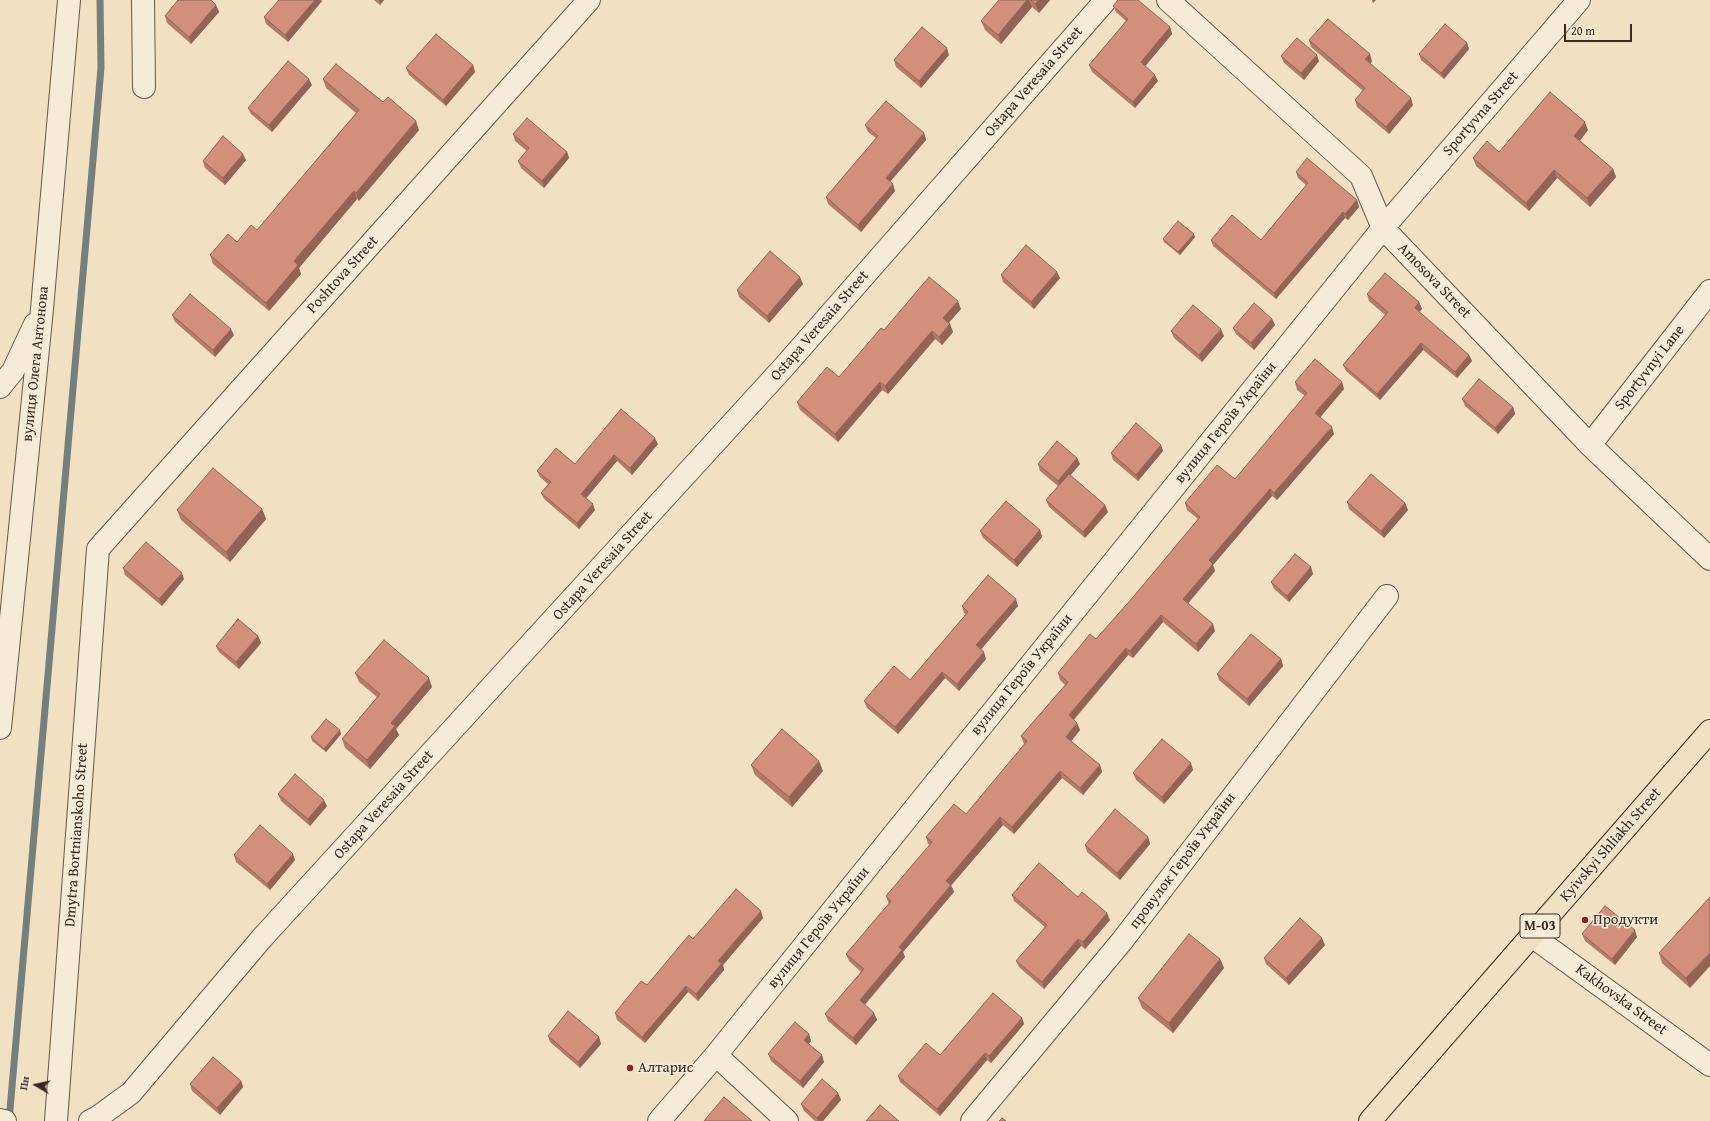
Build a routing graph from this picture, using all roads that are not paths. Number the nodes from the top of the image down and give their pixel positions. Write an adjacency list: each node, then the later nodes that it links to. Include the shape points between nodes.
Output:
1 (69, 0): 10 (street, вулиця Олега Антонова)
2 (143, 0): 7 (street)
3 (588, 0): 13 (street, Poshtova Street)
4 (1106, 0): 24 (street, Ostapa Veresaia Street, via 778,374 262,938 131,1093 98,1118)
5 (1168, 0): 8 (street, Amosova Street, via 1361,176)
6 (1579, 0): 8 (street, Sportyvna Street)
7 (144, 87)
8 (1383, 228): 12 (street, Amosova Street); 19 (street, вулиця Героїв України)
9 (1710, 291): 12 (street, Sportyvnyi Lane)
10 (42, 309): 11 (street, via 13,371); 16 (street, вулиця Олега Антонова)
11 (0, 388)
12 (1590, 445): 14 (street, Amosova Street)
13 (98, 549): 23 (street, Dmytra Bortnianskoho Street)
14 (1710, 559)
15 (1386, 596): 27 (street, провулок Героїв України, via 1122,941)
16 (0, 728)
17 (1710, 731): 18 (highway, Kyivskyi Shliakh Street / М-03)
18 (1532, 936): 20 (street, Kakhovska Street); 28 (highway, Kyivskyi Shliakh Street / М-03)
19 (716, 1055): 25 (street, вулиця Героїв України); 26 (street)
20 (1710, 1065)
21 (0, 1120): 22 (street)
22 (6, 1121)
23 (56, 1121)
24 (90, 1121)
25 (659, 1121)
26 (787, 1121)
27 (972, 1121)
28 (1370, 1121)

